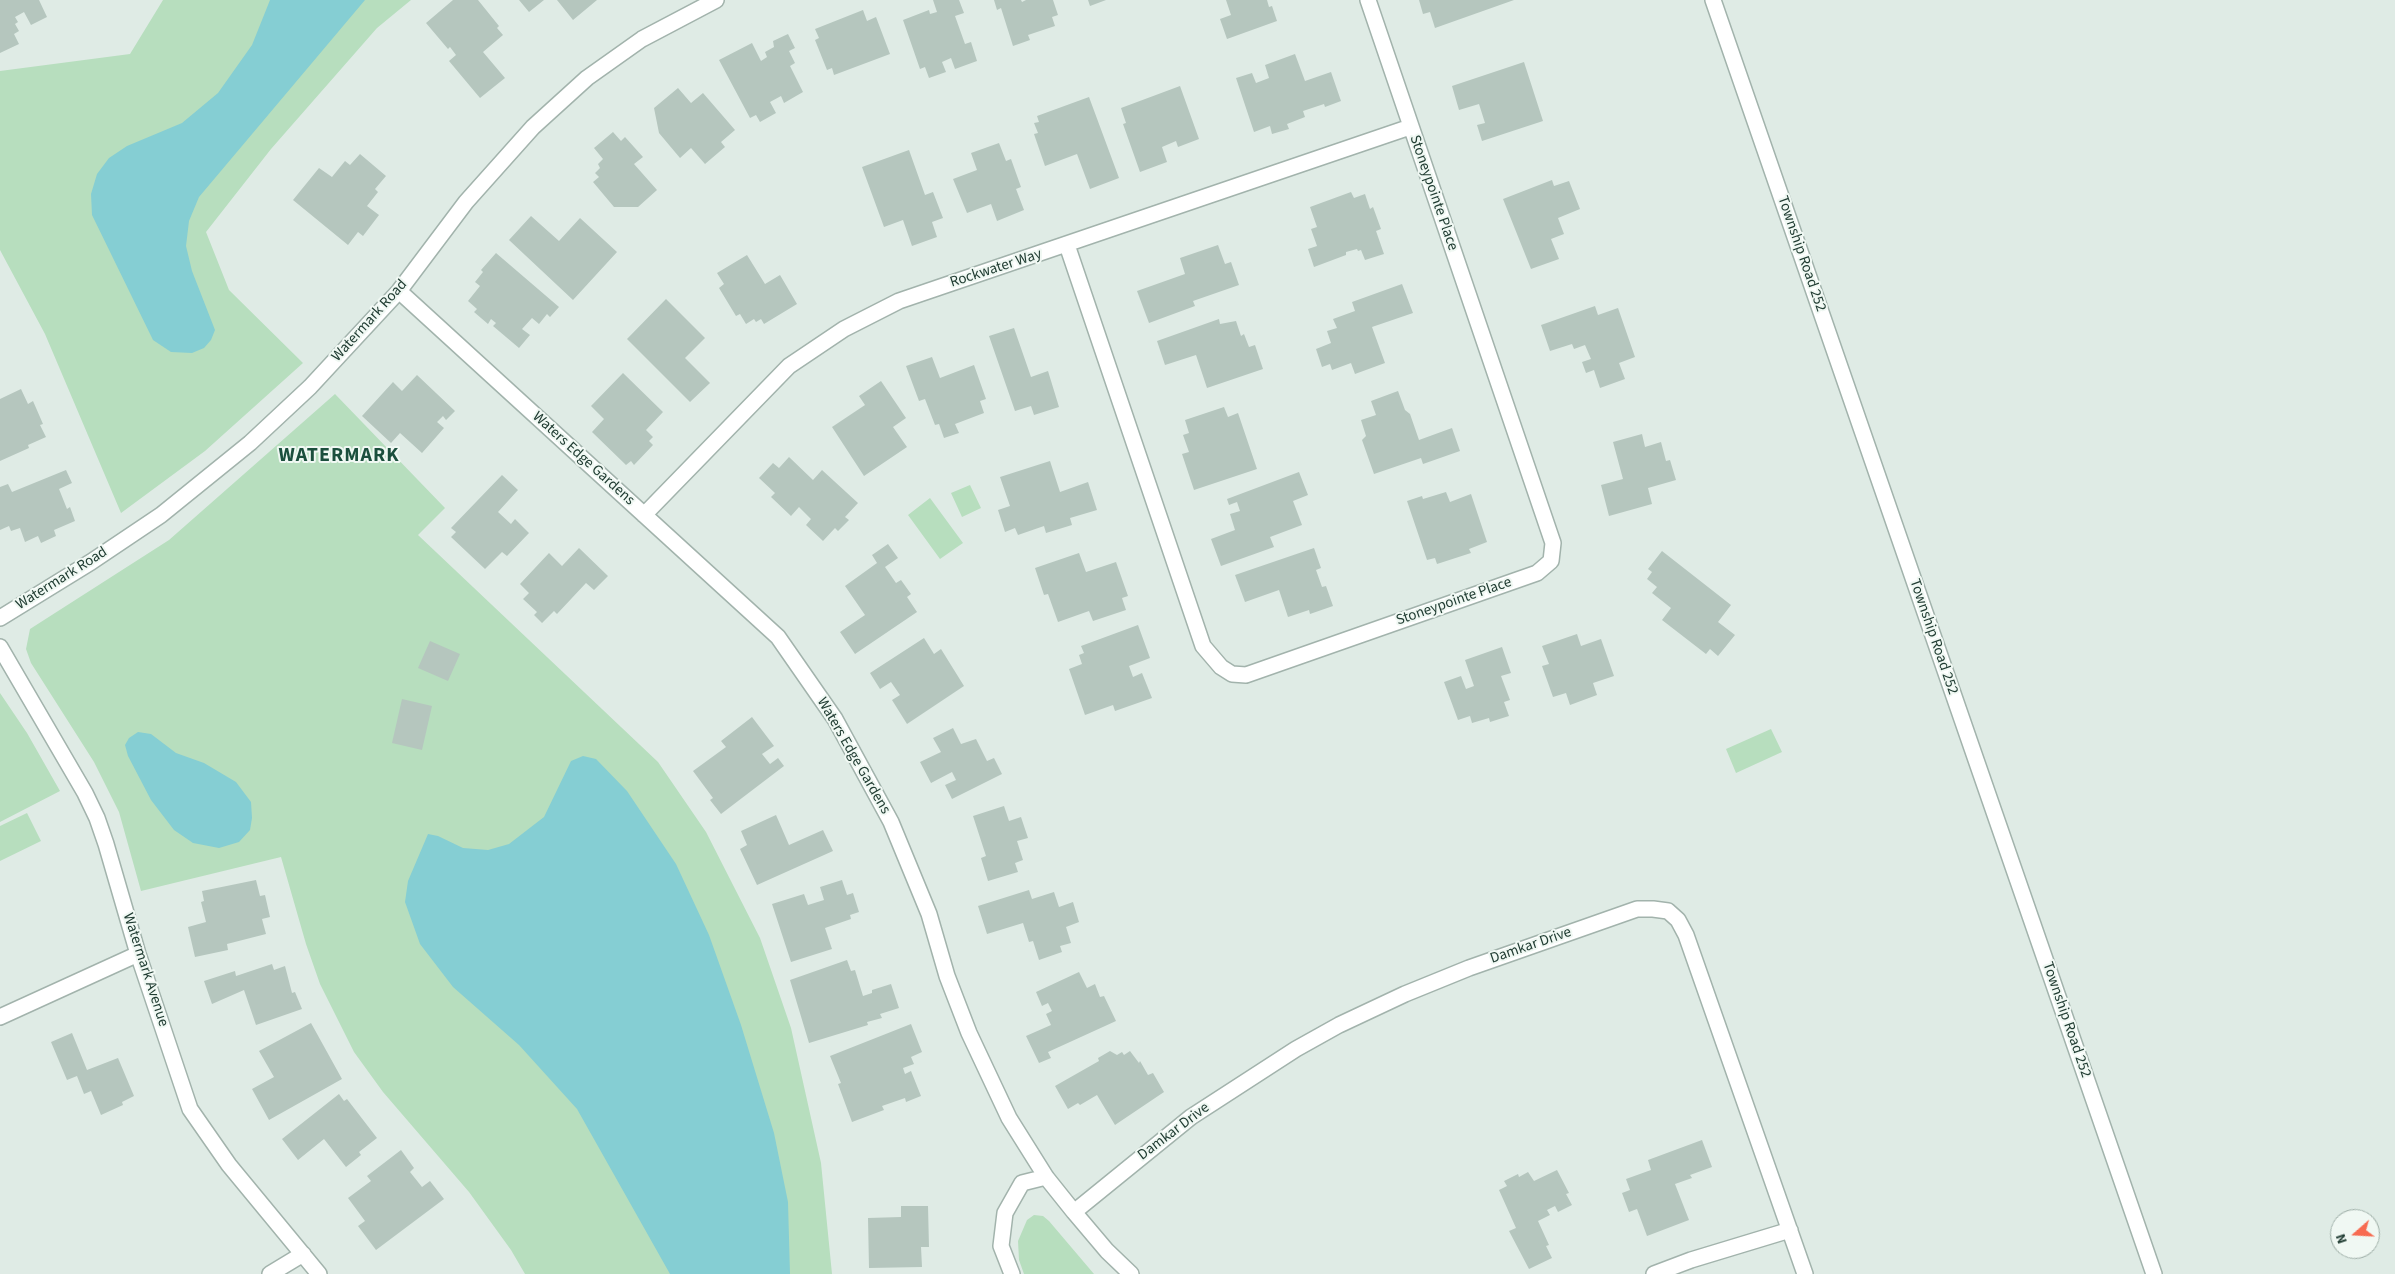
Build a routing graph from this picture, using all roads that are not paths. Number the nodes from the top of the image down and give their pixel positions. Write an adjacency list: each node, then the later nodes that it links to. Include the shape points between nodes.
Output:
1 (716, 0): 6 (street, Watermark Road, via 642,39 587,78 533,127 466,202)
2 (1368, 0): 4 (street, Stoneypointe Place)
3 (1713, 0): 22 (street, Township Road 252)
4 (1410, 127): 5 (street, Rockwater Way); 5 (street, Stoneypointe Place, via 1553,543 1551,561 1537,573 1246,675 1232,674 1221,667 1203,646)
5 (1067, 245): 7 (street, Rockwater Way, via 899,301 844,329 789,366)
6 (399, 291): 7 (street, Waters Edge Gardens); 8 (street, Watermark Road, via 310,388 243,449 161,516)
7 (644, 515): 12 (street, Waters Edge Gardens, via 778,637 835,719 891,822 929,914 947,976 969,1033 1009,1118)
8 (0, 618)
9 (0, 647): 10 (street, Watermark Avenue, via 97,818)
10 (138, 954): 11 (street); 15 (street, Watermark Avenue, via 190,1110 229,1165)
11 (0, 1017)
12 (1046, 1177): 13 (street, Waters Edge Gardens); 18 (street, via 1022,1183 1005,1213 1001,1246)
13 (1074, 1212): 14 (street, Damkar Drive, via 1191,1117 1339,1025 1470,968 1637,909 1654,909 1668,911 1678,920 1686,935); 19 (street, Waters Edge Gardens)
14 (1790, 1230): 20 (street); 21 (street, Damkar Drive)
15 (303, 1254): 16 (street); 17 (street, Watermark Avenue)
16 (270, 1274)
17 (319, 1274)
18 (1012, 1274)
19 (1131, 1274)
20 (1654, 1274)
21 (1805, 1274)
22 (2154, 1274)

